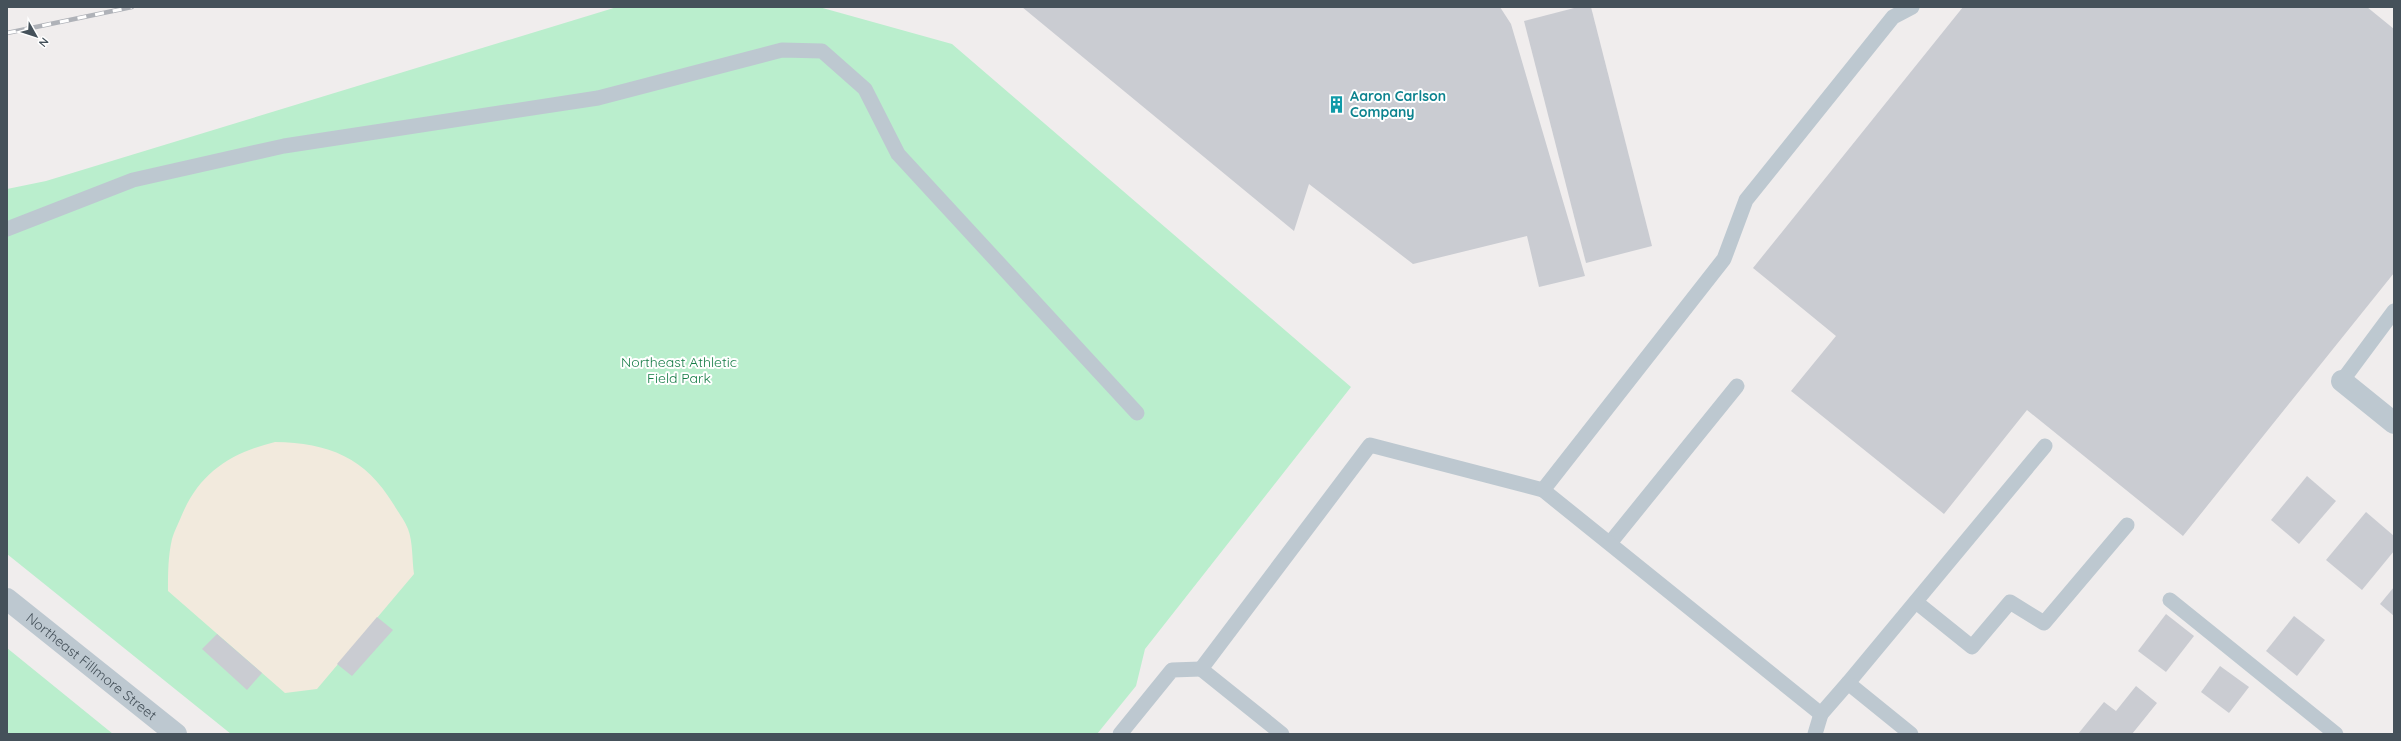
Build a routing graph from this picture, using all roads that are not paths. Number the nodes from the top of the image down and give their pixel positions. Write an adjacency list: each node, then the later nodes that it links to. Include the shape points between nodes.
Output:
1 (1912, 7): 9 (lane, via 1893,17 1746,200 1724,258)
2 (7, 229): 6 (lane, via 134,180 284,146 598,98 782,50 822,51 865,89 898,154)
3 (2394, 311): 4 (lane)
4 (2342, 381): 7 (street)
5 (1737, 386): 11 (lane)
6 (1136, 413)
7 (2394, 423)
8 (2045, 446): 14 (lane)
9 (1544, 490): 11 (lane); 15 (lane, via 1370,445)
10 (2127, 525): 14 (lane, via 2044,623 2010,602 1972,647)
11 (1610, 543): 17 (lane)
12 (7, 599): 18 (street, Northeast Fillmore Street)
13 (2170, 600): 23 (lane)
14 (1916, 602): 16 (lane)
15 (1201, 669): 19 (lane, via 1172,670); 20 (lane)
16 (1848, 683): 17 (lane); 22 (lane)
17 (1821, 714): 21 (lane)
18 (176, 734)
19 (1120, 734)
20 (1282, 734)
21 (1815, 734)
22 (1912, 734)
23 (2336, 734)

